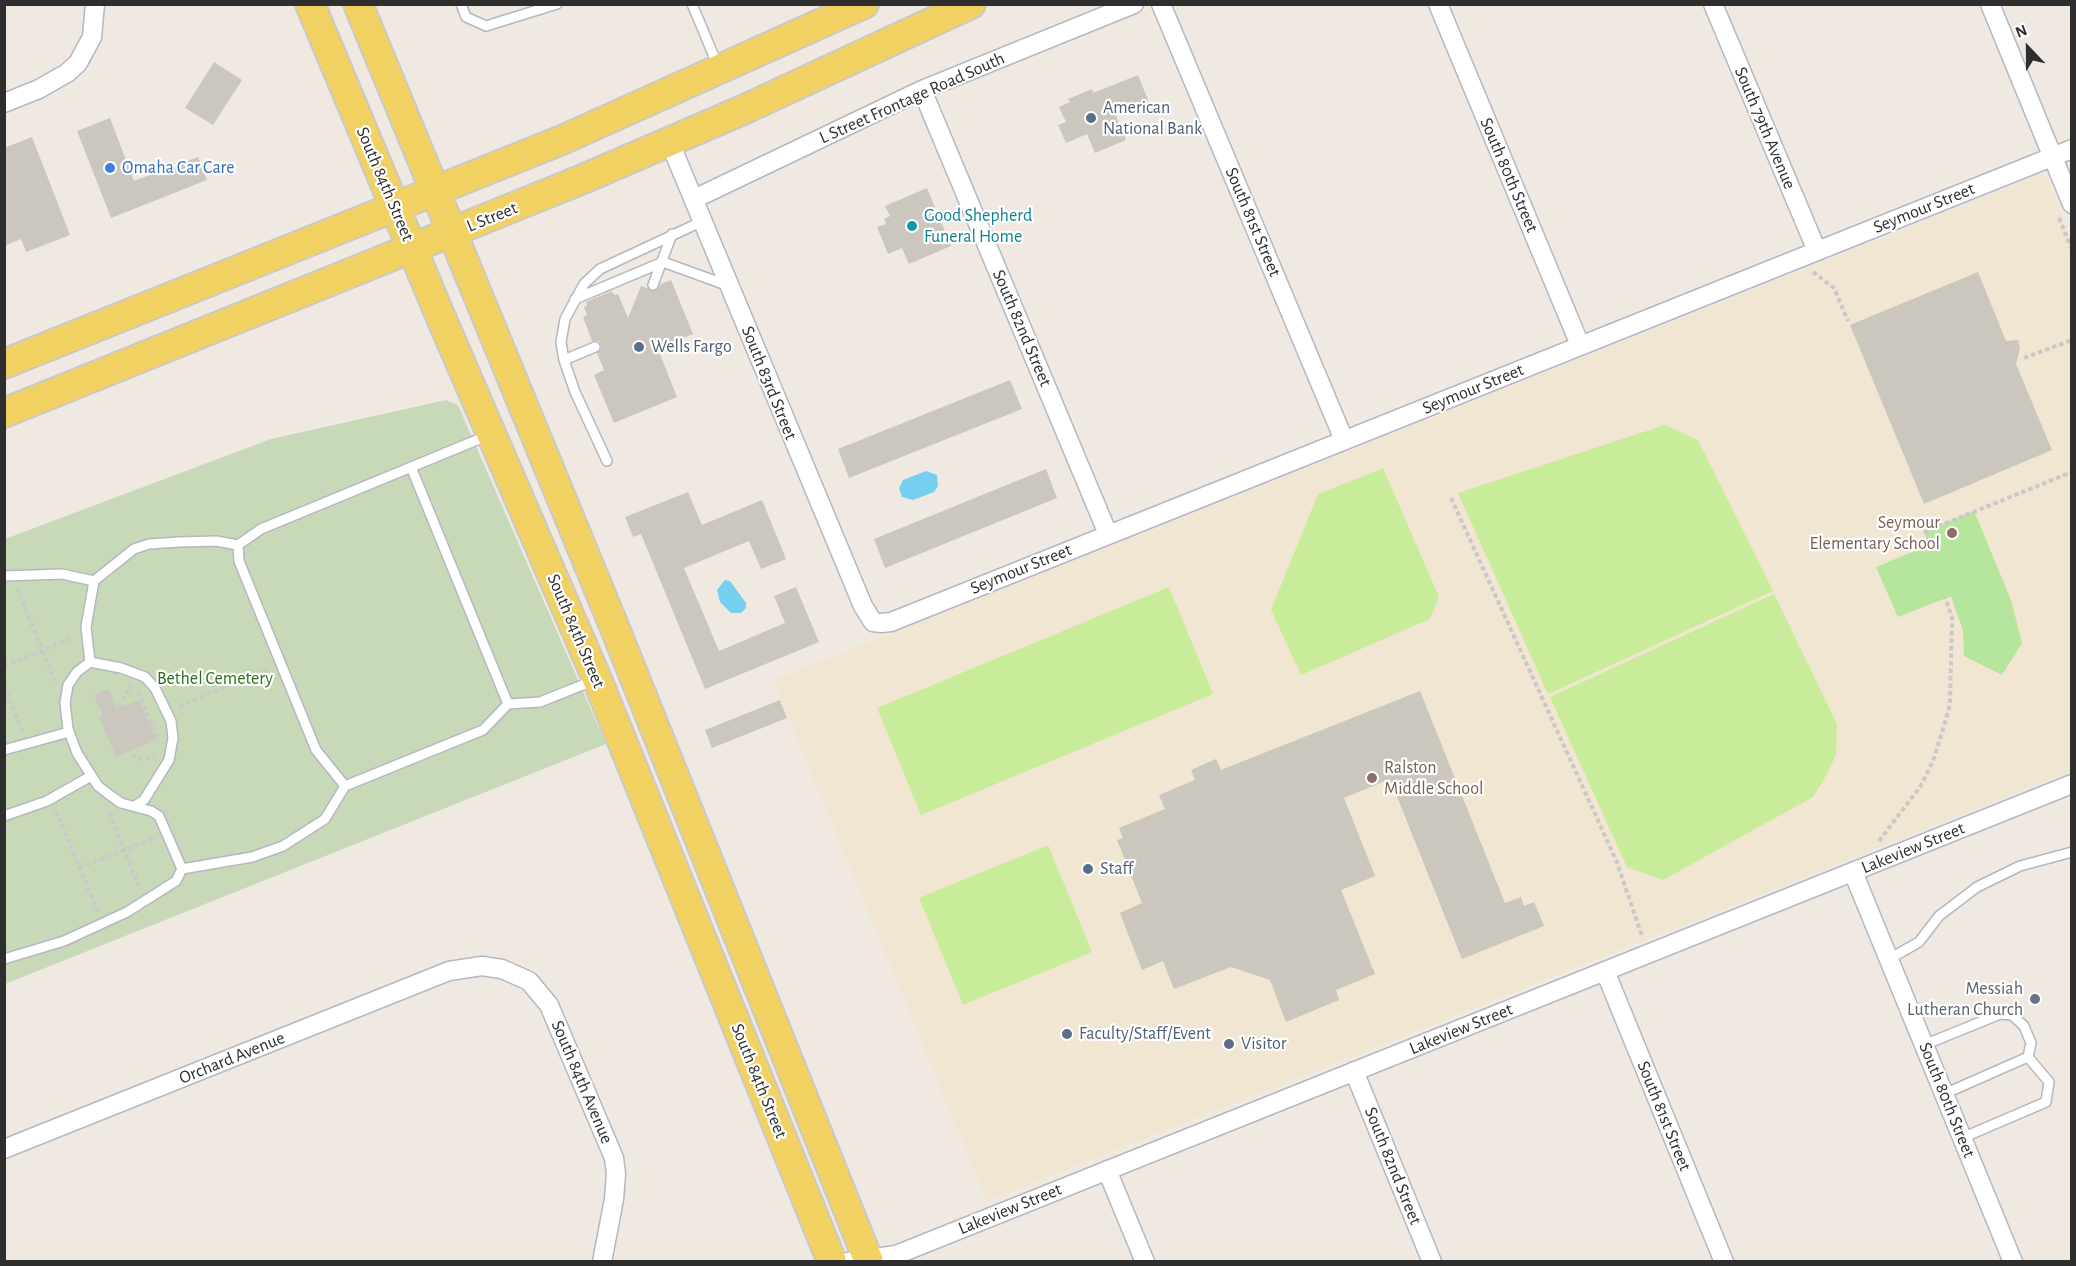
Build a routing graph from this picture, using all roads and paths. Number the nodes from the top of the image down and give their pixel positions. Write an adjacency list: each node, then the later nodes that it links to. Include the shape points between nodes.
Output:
1 (95, 4): 16 (street, via 92,37 84,55 67,73)
2 (310, 4): 23 (main road, South 84th Street)
3 (358, 4): 20 (main road, South 84th Street)
4 (461, 4): 5 (lane, via 466,17 486,26)
5 (557, 4)
6 (692, 4): 14 (lane)
7 (864, 4): 14 (main road)
8 (971, 4): 17 (main road, L Street)
9 (1134, 4): 15 (street, L Street Frontage Road South)
10 (1161, 4): 43 (street, South 81st Street)
11 (1437, 4): 36 (street, South 80th Street)
12 (1713, 4): 28 (street, South 79th Avenue)
13 (1990, 4): 19 (street)
14 (720, 71): 20 (main road)
15 (921, 90): 21 (street, L Street Frontage Road South); 49 (street, South 82nd Street)
16 (4, 103)
17 (670, 143): 21 (street, South 83rd Street); 25 (main road, L Street)
18 (2072, 149): 19 (street, Seymour Street)
19 (2053, 157): 22 (street); 28 (street, Seymour Street)
20 (436, 191): 23 (main road); 25 (main road, South 84th Street)
21 (694, 199): 24 (street, South 83rd Street)
22 (2072, 204)
23 (395, 208): 27 (main road, South 84th Street); 40 (main road)
24 (703, 221): 26 (lane); 32 (street, South 83rd Street)
25 (453, 233): 27 (main road, L Street); 100 (main road, South 84th Street, via 619,636)
26 (672, 234): 29 (lane); 33 (lane, via 600,269)
27 (412, 250): 41 (main road, L Street); 42 (main road, South 84th Street)
28 (1817, 251): 36 (street, Seymour Street)
29 (663, 262): 31 (lane); 32 (lane); 33 (lane)
30 (1809, 269): 34 (path, via 1834,288)
31 (653, 285)
32 (729, 286): 54 (street, South 83rd Street)
33 (575, 299): 39 (lane, via 562,332)
34 (1848, 321)
35 (2072, 340): 38 (path)
36 (1580, 345): 43 (street, Seymour Street)
37 (595, 347): 39 (lane)
38 (2024, 358)
39 (564, 360): 44 (lane)
40 (4, 364)
41 (4, 412)
42 (491, 434): 45 (lane); 61 (main road, South 84th Street)
43 (1344, 440): 49 (street, Seymour Street)
44 (607, 461)
45 (411, 467): 50 (lane, via 261,529); 64 (lane)
46 (2072, 472): 48 (path)
47 (1450, 498): 88 (path, via 1616,860)
48 (1924, 532)
49 (1108, 534): 54 (street, Seymour Street, via 891,622)
50 (238, 545): 52 (lane, via 216,541 149,544 134,549); 58 (lane, via 239,561)
51 (8, 576): 52 (lane, via 62,574); 56 (path)
52 (94, 581): 55 (lane)
53 (1946, 597): 80 (path, via 1952,618 1950,704 1944,726 1920,787)
54 (873, 622)
55 (87, 633): 56 (path); 57 (lane)
56 (43, 650): 59 (path); 63 (path)
57 (90, 662): 60 (lane); 63 (lane, via 76,672 68,685)
58 (281, 663): 66 (path); 75 (lane, via 316,750)
59 (4, 666)
60 (135, 677): 65 (path); 66 (lane, via 155,688); 71 (path)
61 (597, 679): 64 (lane, via 540,702); 102 (main road, South 84th Street)
62 (4, 686): 68 (path)
63 (65, 703): 67 (lane)
64 (508, 704): 75 (lane, via 483,730)
65 (119, 707)
66 (167, 711): 71 (lane, via 173,738)
67 (69, 732): 68 (lane); 72 (lane)
68 (28, 744): 69 (lane)
69 (4, 750)
70 (132, 754): 71 (path, via 141,759)
71 (167, 754): 77 (lane, via 144,800)
72 (91, 776): 74 (lane); 76 (lane)
73 (2072, 784): 85 (street, Lakeview Street)
74 (98, 786): 77 (lane, via 121,802); 81 (path)
75 (345, 786): 84 (lane, via 325,819 283,846 252,857)
76 (51, 799): 78 (lane); 83 (path)
77 (135, 806): 79 (lane, via 159,816)
78 (4, 816)
79 (166, 832): 81 (path); 84 (lane)
80 (1878, 841)
81 (124, 850): 83 (path); 86 (path)
82 (2072, 852): 90 (lane, via 2020,866 1977,887 1939,916 1919,942)
83 (79, 868): 87 (path)
84 (182, 869): 86 (lane, via 176,881)
85 (1853, 872): 90 (street, South 80th Street); 92 (street, Lakeview Street)
86 (145, 901): 87 (lane)
87 (103, 923): 89 (lane, via 64,941)
88 (1642, 936)
89 (4, 959)
90 (1889, 959): 93 (street, South 80th Street)
91 (459, 968): 98 (street, Orchard Avenue); 101 (street, South 84th Avenue, via 482,966 513,972 529,981 549,1005 614,1158 614,1199)
92 (1605, 971): 95 (street, Lakeview Street); 105 (street, South 81st Street)
93 (1924, 1045): 94 (lane, via 2006,1014 2024,1026 2031,1043); 96 (street, South 80th Street)
94 (2028, 1057): 96 (lane); 97 (lane, via 2049,1082 2046,1102)
95 (1354, 1071): 99 (street, Lakeview Street); 104 (street, South 82nd Street)
96 (1944, 1094): 97 (street, South 80th Street)
97 (1962, 1138): 106 (street, South 80th Street)
98 (4, 1149)
99 (1107, 1170): 100 (street, Lakeview Street, via 896,1255); 103 (street)
100 (861, 1261)
101 (602, 1262)
102 (832, 1262)
103 (1145, 1262)
104 (1432, 1262)
105 (1724, 1262)
106 (2013, 1262)

